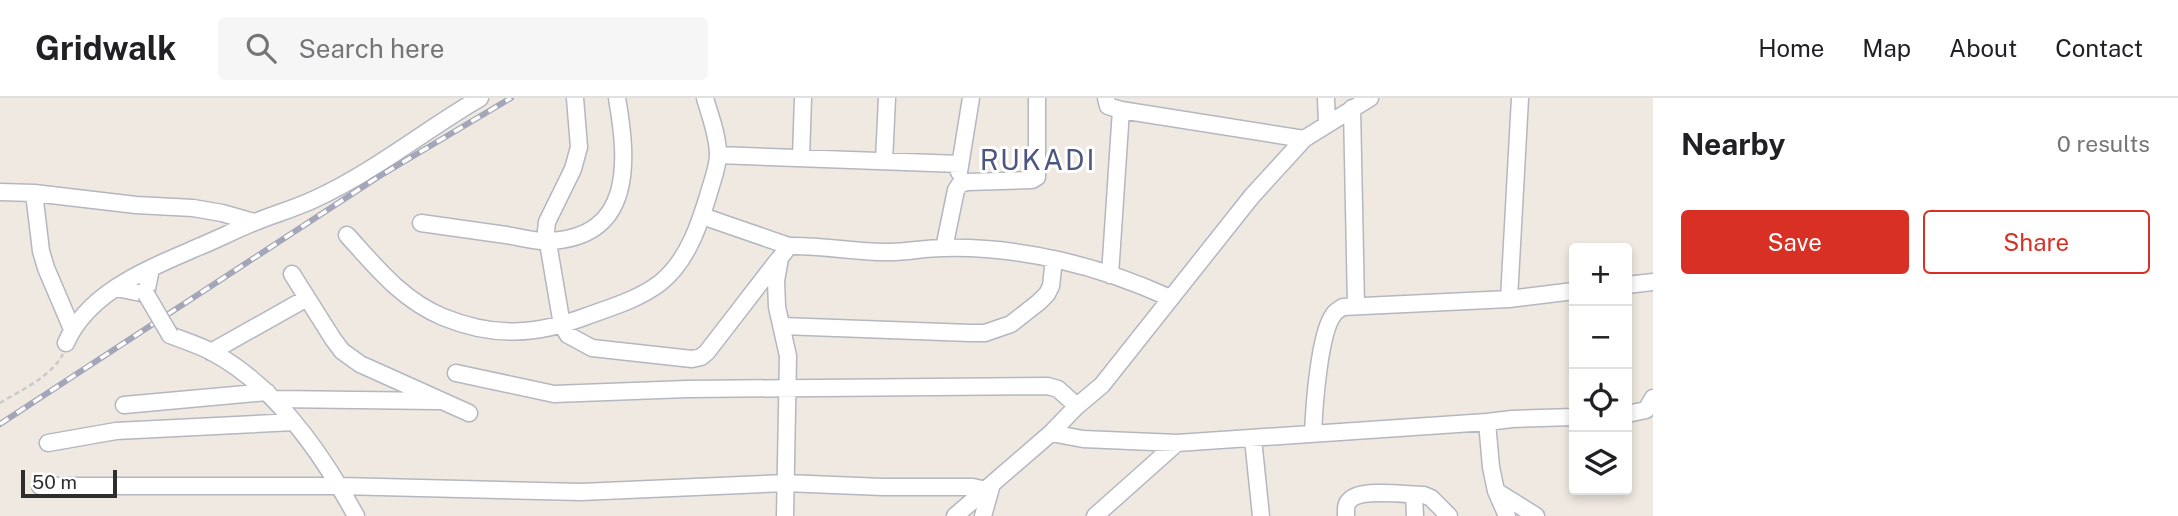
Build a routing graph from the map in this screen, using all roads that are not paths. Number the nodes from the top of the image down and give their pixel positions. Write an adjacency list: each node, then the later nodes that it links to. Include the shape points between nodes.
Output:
1 (480, 98): 25 (street, via 316,198)
2 (575, 98): 28 (street, via 579,147 547,222)
3 (617, 98): 28 (street, via 624,169 611,211 584,234)
4 (705, 98): 17 (street)
5 (803, 98): 18 (street)
6 (887, 98): 19 (street)
7 (971, 98): 20 (street)
8 (1037, 98): 21 (street, via 1037,177)
9 (1106, 98): 14 (street, via 1108,106)
10 (1326, 98): 15 (street)
11 (1370, 98): 13 (street)
12 (1521, 98): 42 (street)
13 (1352, 108): 15 (street); 43 (street)
14 (1121, 110): 16 (street); 34 (street)
15 (1327, 123): 16 (street)
16 (1304, 139): 41 (street)
17 (718, 155): 18 (street); 24 (street)
18 (801, 158): 19 (street)
19 (884, 161): 20 (street)
20 (960, 164): 21 (street)
21 (960, 184): 29 (street)
22 (0, 192): 23 (street)
23 (34, 193): 25 (street, via 193,208); 37 (street, via 41,251 69,336 88,309)
24 (702, 216): 30 (street); 44 (street, via 681,259 660,282 630,301)
25 (254, 222): 32 (street)
26 (421, 223): 28 (street)
27 (347, 235): 44 (street, via 405,295 442,316 507,333)
28 (547, 241): 44 (street)
29 (944, 248): 30 (street); 31 (street)
30 (785, 252): 44 (street, via 701,357 592,348 568,335); 45 (street, via 776,281)
31 (1054, 259): 34 (street); 45 (street, via 1048,294 997,330 970,333)
32 (151, 268): 37 (street); 39 (street)
33 (292, 274): 40 (street)
34 (1110, 275): 41 (street)
35 (1653, 282): 36 (street)
36 (1632, 284)
37 (116, 288): 39 (street)
38 (1569, 292): 42 (street)
39 (146, 294): 46 (street, bridge, via 170,335)
40 (307, 298): 46 (street); 50 (street, via 342,351 360,364)
41 (1170, 298): 53 (street, via 1102,385)
42 (1509, 299): 43 (street)
43 (1356, 305): 60 (street, via 1333,314 1324,342)
44 (562, 325)
45 (782, 326): 48 (street)
46 (211, 352): 49 (street)
47 (456, 373): 48 (street, via 554,394)
48 (789, 389): 53 (street, via 1048,386); 64 (street)
49 (271, 396): 50 (street); 52 (street); 57 (street)
50 (443, 401): 54 (street)
51 (1652, 403): 55 (street, via 1646,410)
52 (124, 405)
53 (1077, 406): 59 (street)
54 (469, 413)
55 (1632, 413)
56 (1569, 416): 58 (street)
57 (294, 422): 62 (street, via 116,432); 66 (street)
58 (1487, 422): 60 (street); 68 (street)
59 (1051, 433): 63 (street); 67 (street)
60 (1313, 434): 61 (street)
61 (1253, 439): 63 (street); 76 (street)
62 (48, 443)
63 (1177, 443): 75 (street)
64 (785, 483): 66 (street, via 581,492); 67 (street); 72 (street)
65 (40, 486): 66 (street)
66 (340, 486): 71 (street)
67 (988, 487): 73 (street); 74 (street)
68 (1496, 491): 70 (street); 80 (street)
69 (1414, 495): 77 (street, via 1357,495 1346,505); 78 (street); 79 (street, via 1431,498)
70 (1501, 515)
71 (356, 516)
72 (785, 516)
73 (955, 516)
74 (983, 516)
75 (1095, 516)
76 (1261, 516)
77 (1346, 516)
78 (1415, 516)
79 (1449, 516)
80 (1536, 516)

